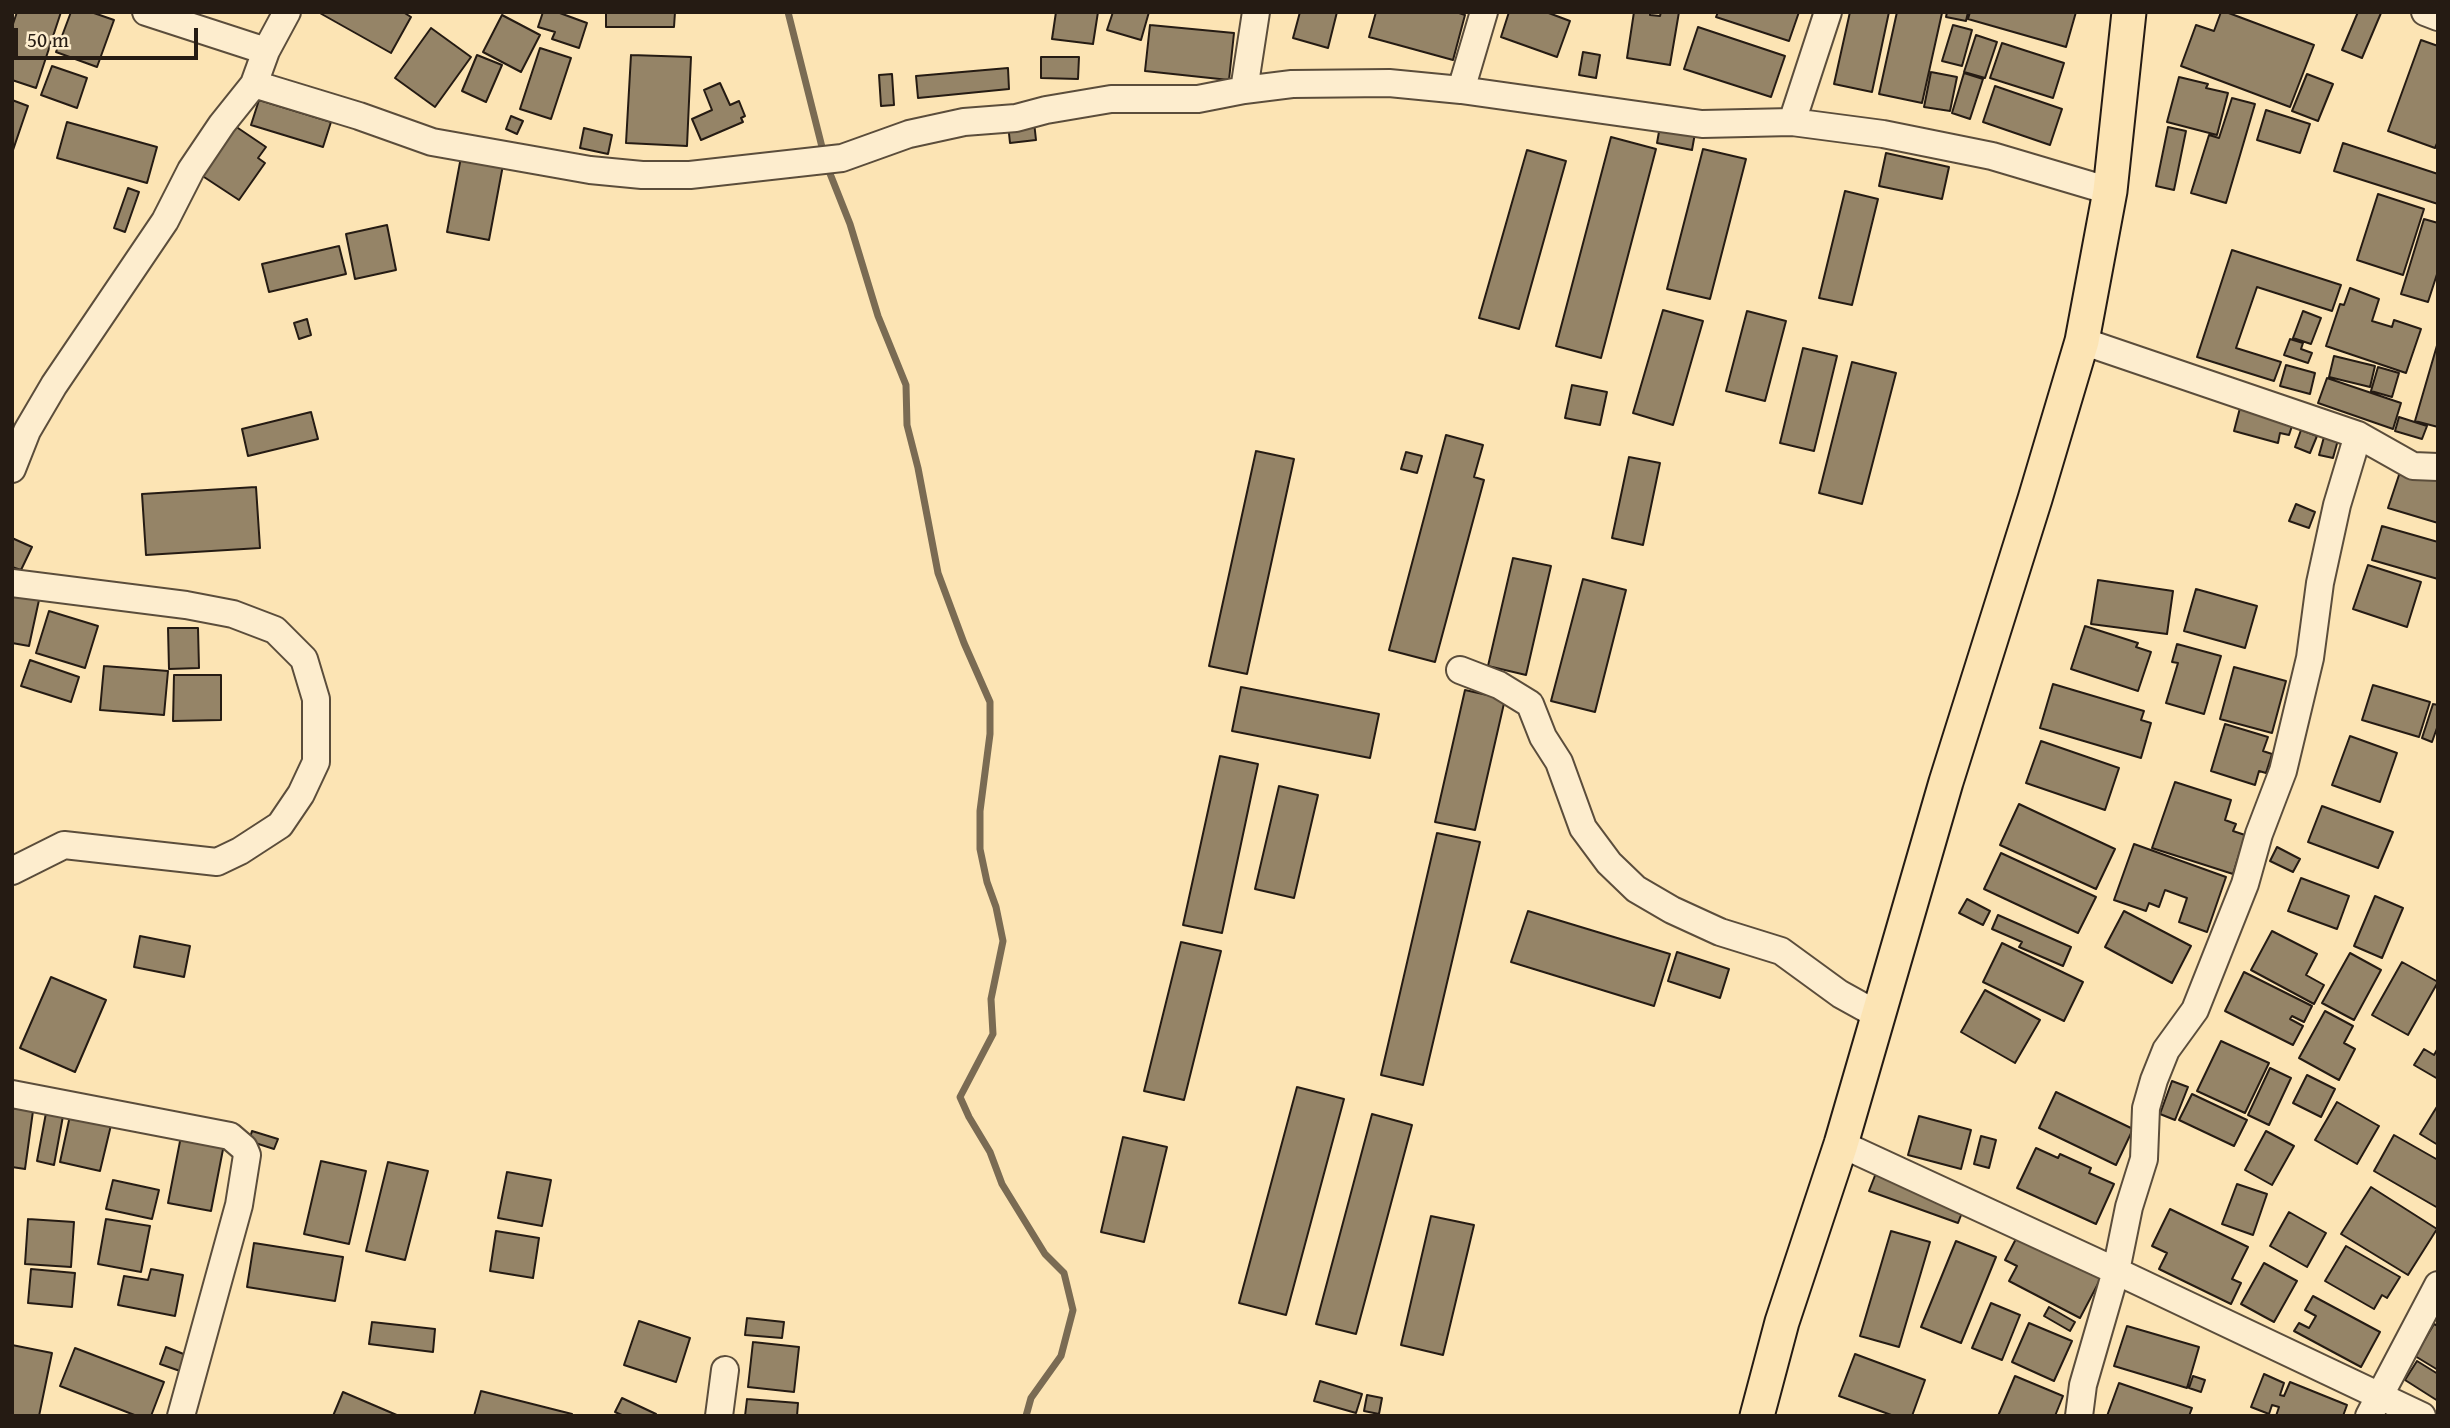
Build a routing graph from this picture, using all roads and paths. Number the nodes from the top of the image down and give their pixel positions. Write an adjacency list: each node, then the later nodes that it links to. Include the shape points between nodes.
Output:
1 (146, 12): 9 (street)
2 (287, 12): 9 (street)
3 (1256, 12): 11 (street)
4 (1484, 12): 12 (street)
5 (1828, 12): 13 (street)
6 (2129, 12): 14 (main road)
7 (2425, 12): 8 (street)
8 (2438, 17)
9 (266, 51): 10 (street)
10 (254, 84): 11 (street, via 432,142 642,175 802,164 842,158 909,134 964,122 1016,118 1111,99 1198,99); 18 (street, via 191,170 165,221 54,384)
11 (1244, 90): 12 (street, via 1292,84 1389,83)
12 (1461, 90): 13 (street, via 1702,124)
13 (1792, 122): 14 (street, via 1992,156)
14 (2110, 191): 15 (main road)
15 (2082, 341): 16 (street); 22 (main road)
16 (2358, 435): 17 (street, via 2413,466); 25 (street, via 2337,505 2310,658 2283,771 2195,1010 2166,1050 2154,1080 2144,1159)
17 (2438, 467)
18 (12, 469)
19 (12, 583): 21 (street, via 187,605 233,614 275,630 304,659 316,699 316,762 280,825 217,862 64,845)
20 (1460, 670): 22 (street, via 1499,685 1530,704 1559,762 1583,828 1636,889 1720,932 1781,951)
21 (12, 871)
22 (1878, 1015): 24 (main road)
23 (12, 1094): 29 (street, via 230,1136 244,1148 247,1155 239,1205)
24 (1841, 1144): 25 (street); 31 (main road, via 1782,1322)
25 (2116, 1271): 28 (street); 32 (street)
26 (2438, 1285): 28 (street)
27 (725, 1370): 30 (street)
28 (2374, 1405): 33 (street)
29 (181, 1416)
30 (719, 1416)
31 (1757, 1416)
32 (2078, 1416)
33 (2422, 1416)

